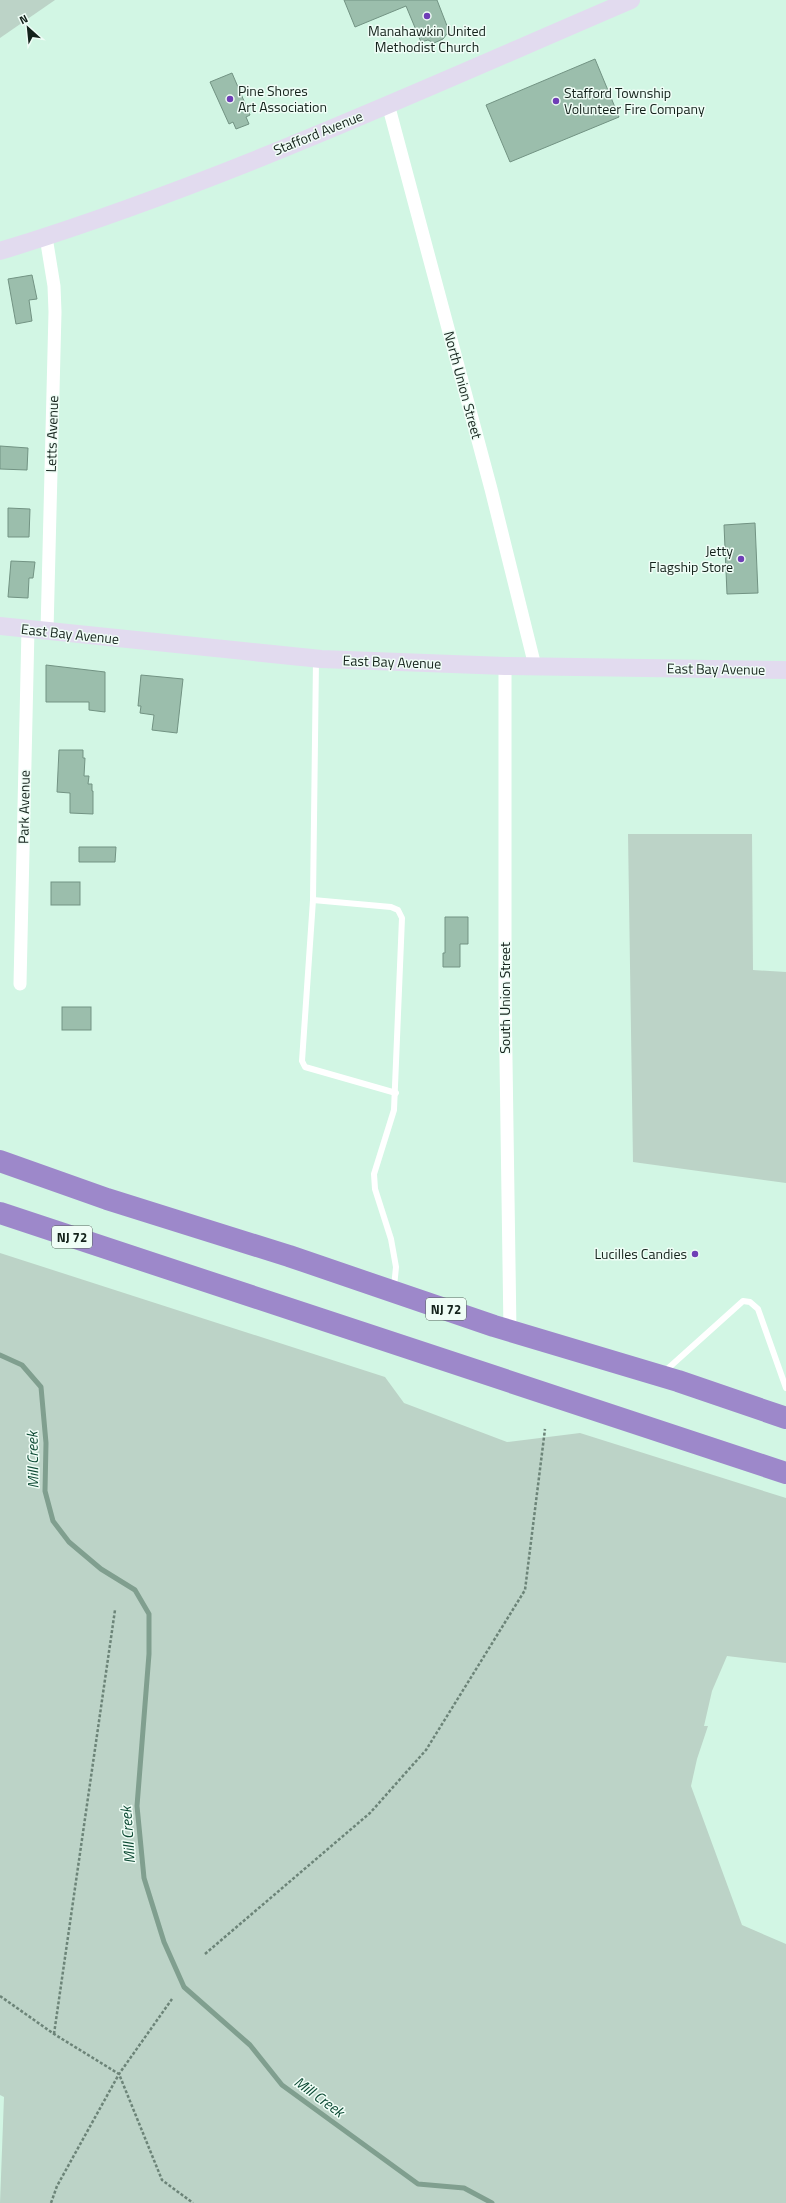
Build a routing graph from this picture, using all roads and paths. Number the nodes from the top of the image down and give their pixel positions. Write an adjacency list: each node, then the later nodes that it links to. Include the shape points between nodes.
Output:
1 (631, 0): 2 (street, Stafford Avenue)
2 (388, 104): 3 (street, Stafford Avenue, via 139,205); 10 (street, North Union Street, via 491,489)
3 (46, 237): 4 (street, Stafford Avenue); 7 (street, Letts Avenue, via 54,286 55,312)
4 (0, 251)
5 (0, 626): 6 (street, East Bay Avenue)
6 (28, 629): 7 (street, East Bay Avenue); 13 (street, Park Avenue)
7 (47, 631): 8 (street, East Bay Avenue)
8 (316, 659): 9 (street, East Bay Avenue); 12 (lane)
9 (505, 666): 10 (street, East Bay Avenue); 18 (street, South Union Street, via 504,992)
10 (535, 666): 11 (street, East Bay Avenue)
11 (786, 670)
12 (313, 900): 14 (lane, via 302,1062 305,1067); 14 (lane, via 391,907 398,910 402,918)
13 (20, 984)
14 (396, 1093): 17 (lane, via 394,1110 374,1174 375,1189 391,1240 396,1267)
15 (0, 1161): 17 (highway, NJ 72, via 107,1199)
16 (0, 1213): 23 (highway, NJ 72)
17 (393, 1291): 18 (highway, NJ 72)
18 (510, 1331): 19 (highway, NJ 72)
19 (660, 1376): 20 (lane, via 743,1301 750,1302 758,1309); 21 (highway, NJ 72)
20 (786, 1388)
21 (786, 1418)
22 (545, 1429): 25 (path, via 525,1590 426,1750 370,1813)
23 (786, 1473)
24 (115, 1610): 28 (path)
25 (205, 1954)
26 (0, 1996): 28 (path)
27 (172, 2000): 29 (path)
28 (54, 2034): 29 (path)
29 (119, 2074): 30 (path, via 57,2186); 31 (path, via 162,2180)
30 (51, 2203)
31 (192, 2203)

